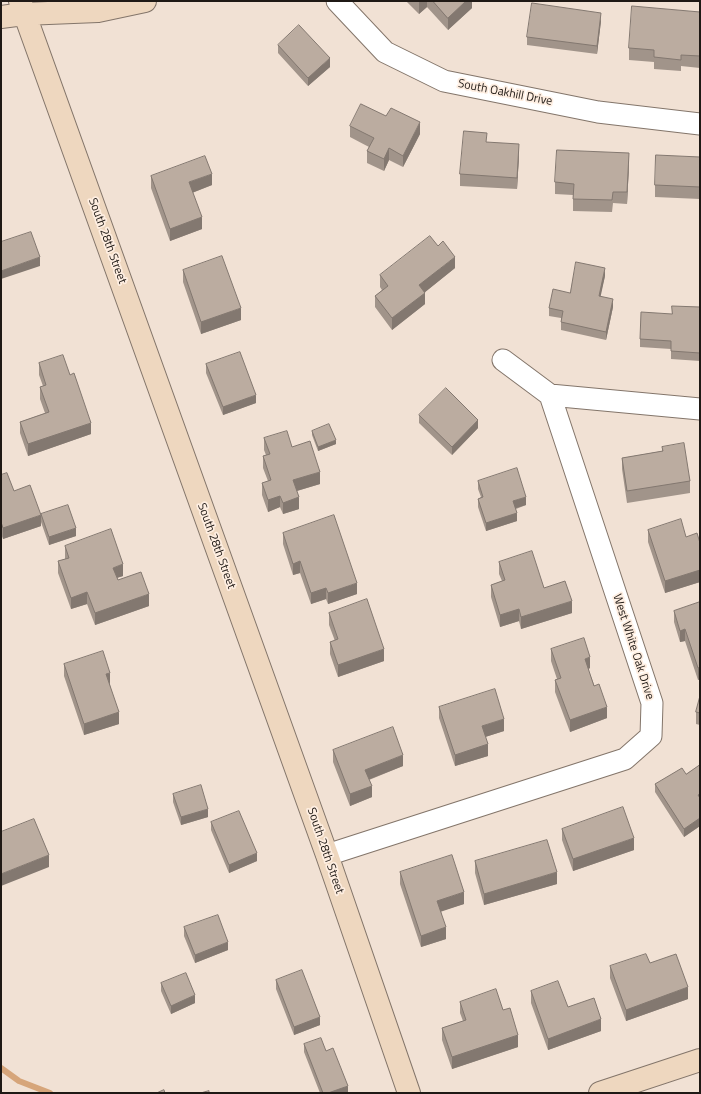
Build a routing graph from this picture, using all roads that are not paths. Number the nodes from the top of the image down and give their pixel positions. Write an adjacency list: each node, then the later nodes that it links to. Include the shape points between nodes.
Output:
1 (145, 1): 3 (street, via 98,11)
2 (337, 1): 5 (street, South Oakhill Drive, via 386,52 444,81 598,112)
3 (22, 7): 4 (street); 9 (street, South 28th Street)
4 (1, 17)
5 (700, 124)
6 (503, 360): 7 (street)
7 (550, 395): 8 (street); 9 (street, West White Oak Drive, via 652,703 651,736 625,759)
8 (700, 409)
9 (327, 855): 11 (street, South 28th Street)
10 (700, 1060): 12 (street)
11 (408, 1093)
12 (600, 1093)

